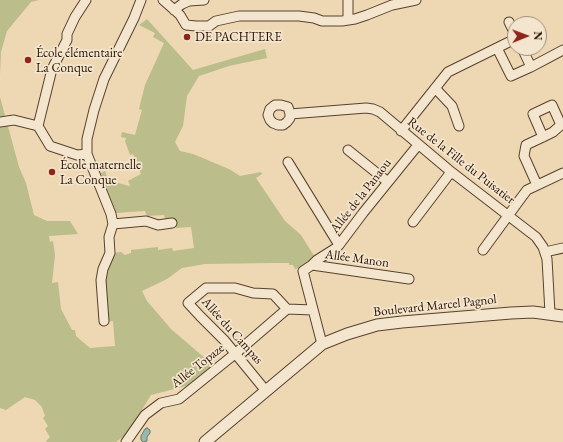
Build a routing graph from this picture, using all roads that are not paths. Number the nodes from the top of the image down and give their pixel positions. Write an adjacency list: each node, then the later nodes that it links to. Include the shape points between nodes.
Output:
1 (86, 0): 17 (street, via 75,17 52,69)
2 (141, 0): 23 (street, via 104,79 86,139)
3 (163, 0): 7 (street)
4 (204, 0): 7 (street, via 182,4)
5 (348, 0): 8 (street)
6 (416, 0): 8 (street)
7 (174, 10): 8 (street, via 186,25 196,26 209,26 216,21 239,16 299,16 322,21)
8 (348, 20)
9 (507, 44): 10 (street)
10 (497, 48): 13 (street, via 511,76); 14 (street, via 448,72)
11 (561, 51): 13 (street)
12 (526, 56): 13 (street)
13 (531, 67)
14 (435, 88): 18 (street, via 452,106); 19 (street)
15 (290, 114): 19 (street, Rue de la Fille du Puisatier, via 373,109)
16 (0, 122): 17 (street, via 14,120)
17 (38, 126): 23 (street, via 50,146 77,155)
18 (459, 126)
19 (401, 131): 21 (street, Rue de la Fille du Puisatier)
20 (543, 136): 28 (street, via 526,145 524,156)
21 (418, 145): 25 (street, Rue de la Fille du Puisatier); 27 (street, Allée de la Panaou)
22 (348, 150): 27 (street)
23 (87, 154): 31 (street, via 112,214)
24 (288, 162): 33 (street, Allée de la Panaou)
25 (451, 172): 29 (street, Rue de la Fille du Puisatier); 30 (street)
26 (563, 173): 28 (street)
27 (388, 182): 33 (street, Allée de la Panaou)
28 (537, 185): 29 (street, via 527,190)
29 (509, 216): 35 (street); 36 (street, Rue de la Fille du Puisatier, via 536,237)
30 (413, 222)
31 (113, 224): 32 (street, via 146,221 158,225); 43 (street, via 109,237 110,253 102,269)
32 (172, 224)
33 (339, 245): 37 (street)
34 (563, 248): 36 (street)
35 (484, 250)
36 (545, 252): 41 (street, Rue de la Fille du Puisatier)
37 (312, 265): 38 (street, Allée Manon); 40 (street, Allée Manon, via 303,271)
38 (409, 279)
39 (287, 308): 40 (street); 45 (street, Allée Topaze); 45 (street, Allée du Campas, via 273,294 253,293 235,288 206,288 188,303)
40 (313, 310): 44 (street)
41 (550, 313): 42 (street, Boulevard Marcel Pagnol); 44 (street, Boulevard Marcel Pagnol, via 511,313 377,325)
42 (563, 316)
43 (104, 320)
44 (322, 344): 46 (street, Boulevard Marcel Pagnol)
45 (236, 353): 46 (street, Allée du Campas); 47 (street, Allée Topaze, via 179,399 161,403 145,415)
46 (266, 391): 48 (street, Boulevard Marcel Pagnol)
47 (126, 442)
48 (205, 442)

